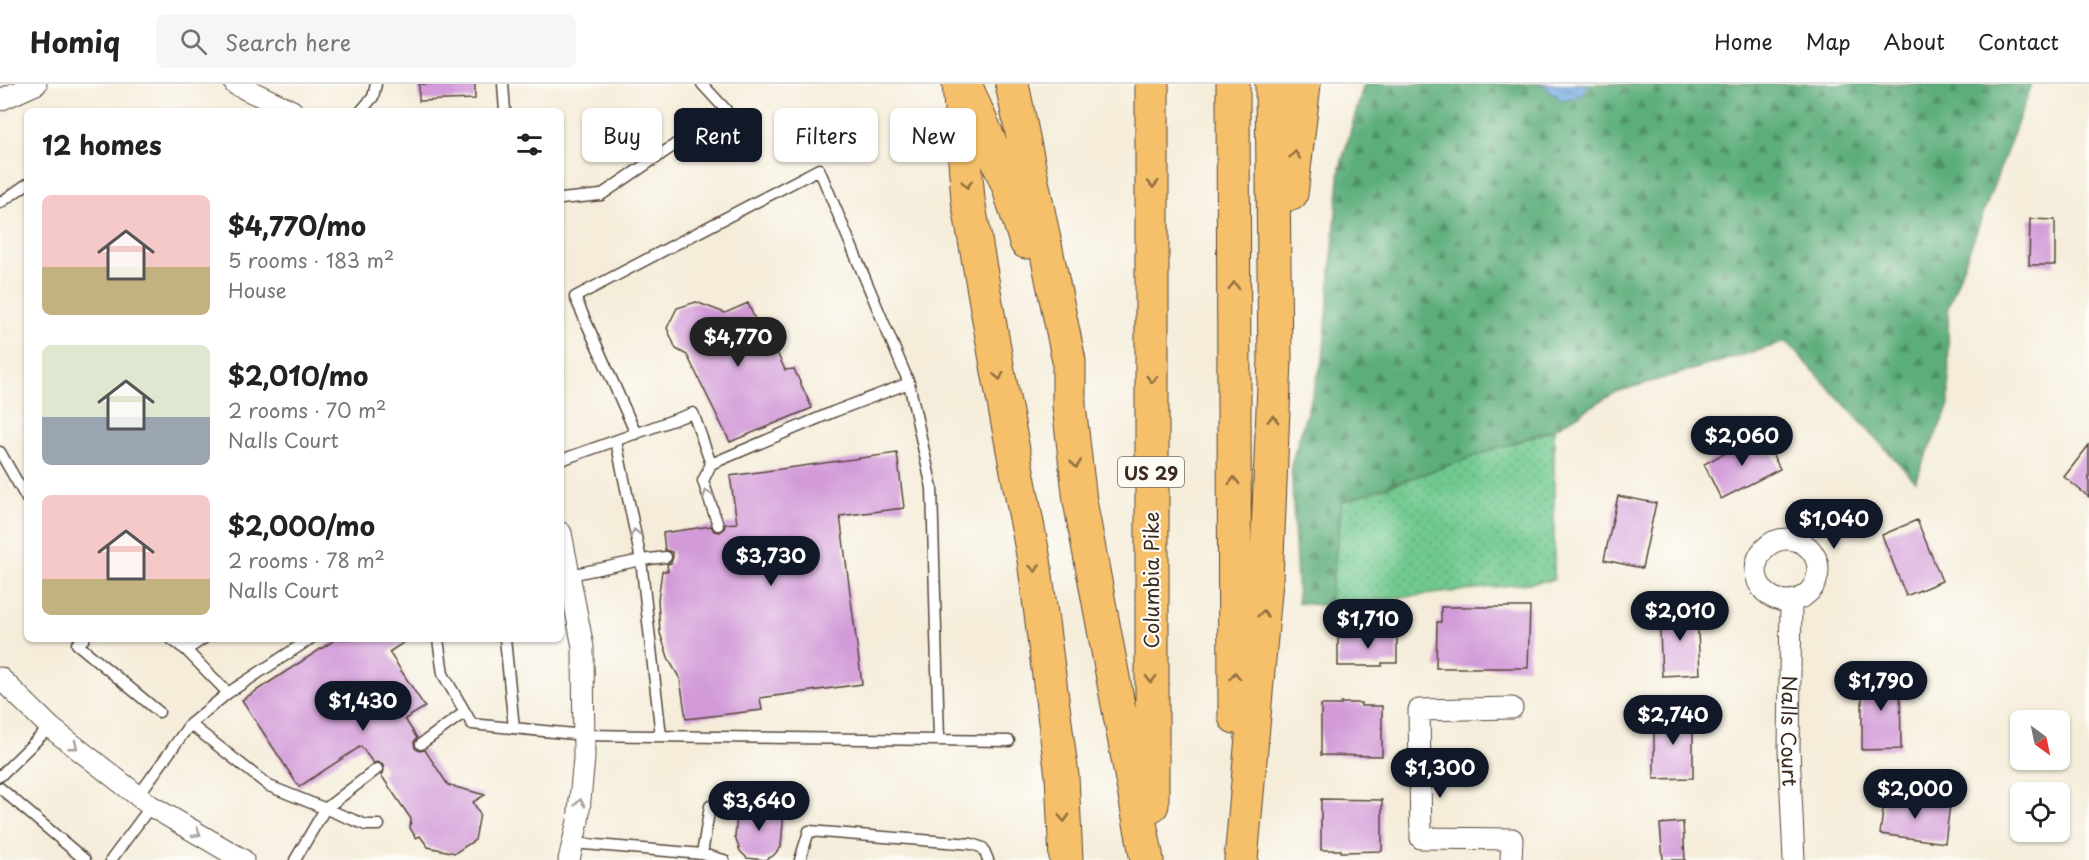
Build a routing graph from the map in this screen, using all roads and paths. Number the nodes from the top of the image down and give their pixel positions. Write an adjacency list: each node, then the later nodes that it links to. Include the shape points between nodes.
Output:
1 (36, 84): 13 (street)
2 (235, 84): 14 (street)
3 (376, 84): 15 (lane, via 373,97)
4 (503, 84): 16 (lane)
5 (702, 84): 18 (lane, via 726,110 601,195)
6 (959, 84): 71 (highway, one-way to 71, via 968,200 1034,560 1062,776)
7 (965, 84): 22 (highway, via 1008,185)
8 (1012, 84): 22 (highway, via 1069,361)
9 (1152, 84): 73 (highway, Columbia Pike / US 29, one-way to 73)
10 (1233, 84): 74 (highway, one-way to 10)
11 (1272, 84): 20 (highway)
12 (1304, 84): 20 (highway, one-way to 12)
13 (0, 100)
14 (286, 108)
15 (364, 108)
16 (505, 108)
17 (24, 186): 19 (lane)
18 (564, 199)
19 (0, 203)
20 (1275, 360): 75 (highway, one-way to 20, via 1266,581)
21 (909, 383): 23 (lane, via 819,170 575,297); 27 (lane); 52 (lane, via 932,488)
22 (1069, 406): 72 (highway, one-way to 72, via 1080,501)
23 (636, 434): 24 (lane); 27 (lane, via 693,413)
24 (616, 441): 26 (lane); 32 (lane, one-way to 24)
25 (0, 452): 28 (lane)
26 (564, 459)
27 (711, 464): 29 (lane, one-way to 27, via 703,481)
28 (24, 495)
29 (718, 525)
30 (564, 547): 33 (street)
31 (666, 557): 32 (lane)
32 (641, 560): 33 (lane); 51 (lane)
33 (570, 575): 50 (street, via 583,647)
34 (1791, 602): 77 (street, Nalls Court, via 1789,749)
35 (80, 642): 45 (lane, via 77,644)
36 (175, 642): 41 (lane)
37 (198, 642): 41 (lane)
38 (305, 642): 43 (lane)
39 (438, 642): 46 (lane, via 443,675)
40 (505, 642): 49 (lane)
41 (186, 650): 43 (lane)
42 (0, 678): 48 (street)
43 (228, 693): 47 (lane)
44 (1512, 708): 76 (street, via 1419,710 1421,838 1512,839)
45 (159, 712)
46 (465, 712): 49 (lane, via 472,724); 54 (lane)
47 (190, 724): 58 (lane); 60 (lane, via 269,786)
48 (50, 727): 56 (lane); 58 (street, one-way to 58)
49 (514, 728): 50 (lane)
50 (584, 735): 51 (lane); 62 (street, one-way to 50, via 578,821)
51 (661, 736): 52 (lane)
52 (939, 740): 53 (lane)
53 (1009, 741)
54 (421, 744)
55 (377, 769): 60 (lane)
56 (0, 776)
57 (0, 788): 64 (lane)
58 (144, 801): 65 (lane); 66 (street, one-way to 66)
59 (710, 806): 63 (lane)
60 (325, 809): 61 (lane, via 366,825); 67 (lane)
61 (379, 825)
62 (571, 851): 63 (lane)
63 (702, 854): 68 (lane)
64 (85, 860)
65 (111, 860)
66 (243, 860)
67 (295, 860)
68 (724, 860)
69 (800, 860): 70 (lane, via 809,831 972,844 983,848)
70 (988, 860)
71 (1066, 860)
72 (1147, 860)
73 (1152, 860)
74 (1235, 860)
75 (1241, 860)
76 (1511, 860)
77 (1794, 860)

